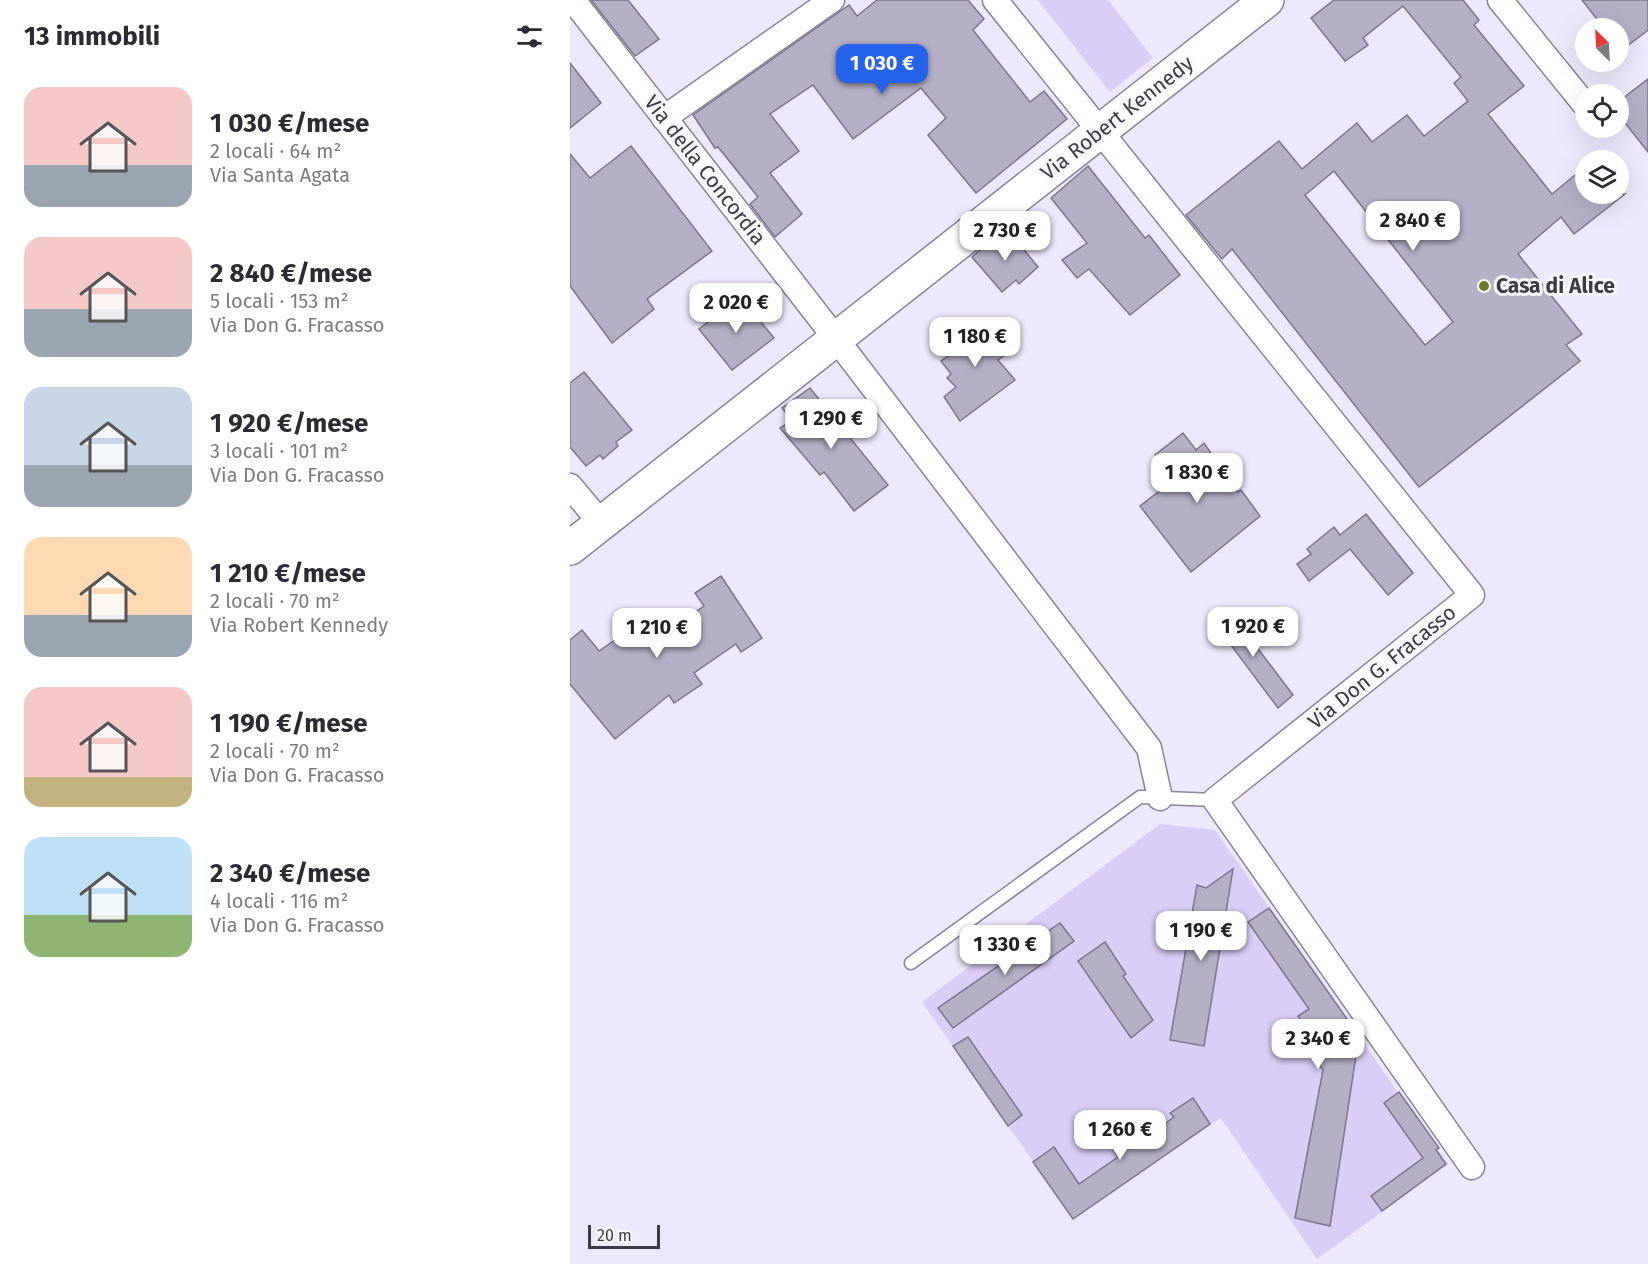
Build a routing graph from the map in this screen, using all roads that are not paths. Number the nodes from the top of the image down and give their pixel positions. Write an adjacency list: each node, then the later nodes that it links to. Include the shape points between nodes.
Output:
1 (573, 0): 7 (street, Via della Concordia)
2 (832, 0): 7 (street)
3 (995, 0): 8 (street, Via Don G. Fracasso)
4 (1267, 0): 8 (main road, Via Robert Kennedy)
5 (1500, 0): 6 (street)
6 (1575, 92)
7 (664, 118): 9 (street, Via della Concordia)
8 (1101, 131): 9 (main road, Via Robert Kennedy); 14 (street, Via Don G. Fracasso, via 1472,595)
9 (837, 339): 11 (main road, Via Robert Kennedy); 13 (street, Via della Concordia, via 1149,748)
10 (570, 486): 11 (street)
11 (601, 523): 12 (main road, Via Robert Kennedy)
12 (570, 548)
13 (1160, 798): 14 (lane); 15 (lane, via 1140,797)
14 (1215, 800): 16 (street)
15 (912, 963)
16 (1472, 1167)

